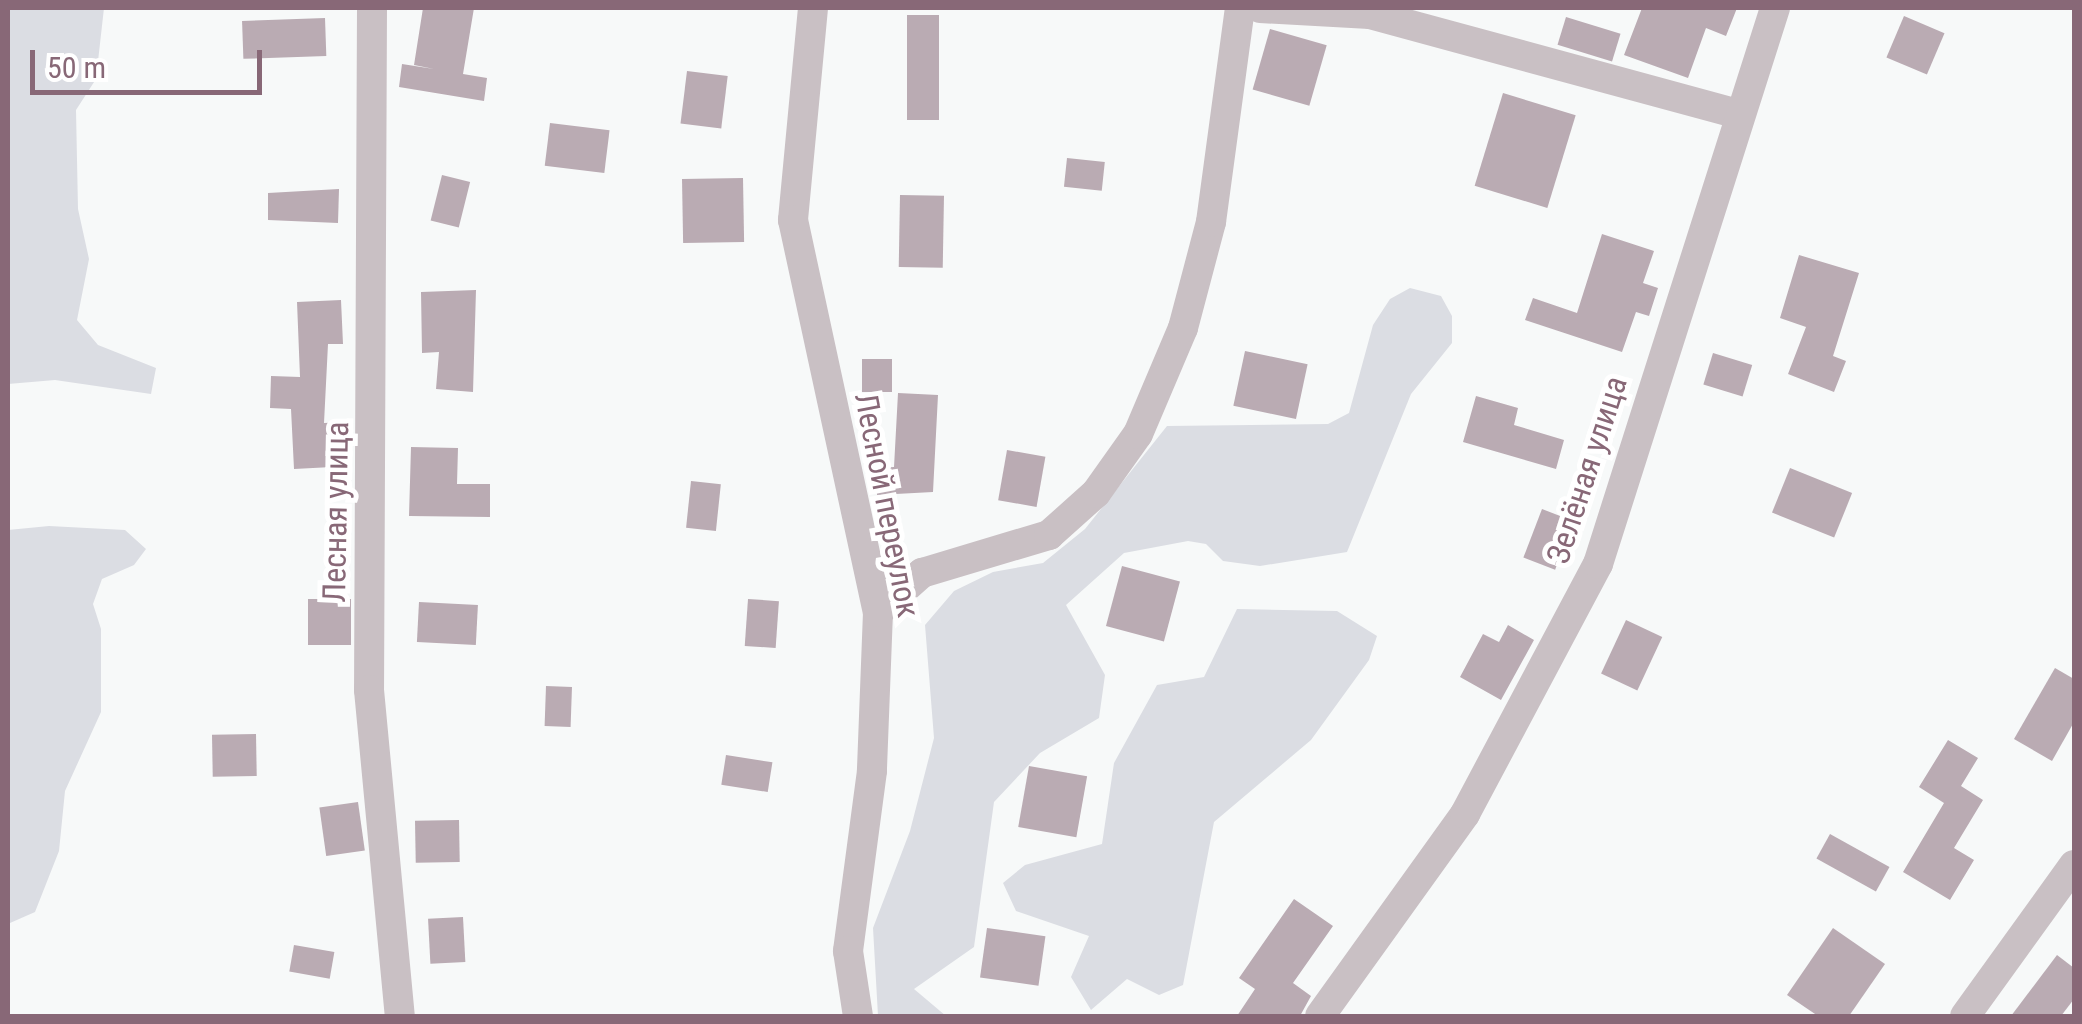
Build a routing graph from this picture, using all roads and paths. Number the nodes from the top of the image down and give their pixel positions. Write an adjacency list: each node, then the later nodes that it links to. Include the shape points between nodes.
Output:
1 (372, 8): 9 (street, Лесная улица, via 370,690)
2 (812, 8): 7 (street, Лесной переулок, via 793,220)
3 (1240, 8): 7 (street, via 1211,222 1183,328 1138,434 1096,492 1050,535 922,573)
4 (1260, 8): 6 (street, via 1388,18)
5 (1774, 8): 6 (street, Зелёная улица)
6 (1738, 114): 11 (street, Зелёная улица, via 1598,564 1465,814)
7 (878, 612): 10 (street, Лесной переулок, via 872,770 848,951)
8 (2074, 865): 12 (street)
9 (400, 1016)
10 (858, 1016)
11 (1320, 1016)
12 (1965, 1016)

